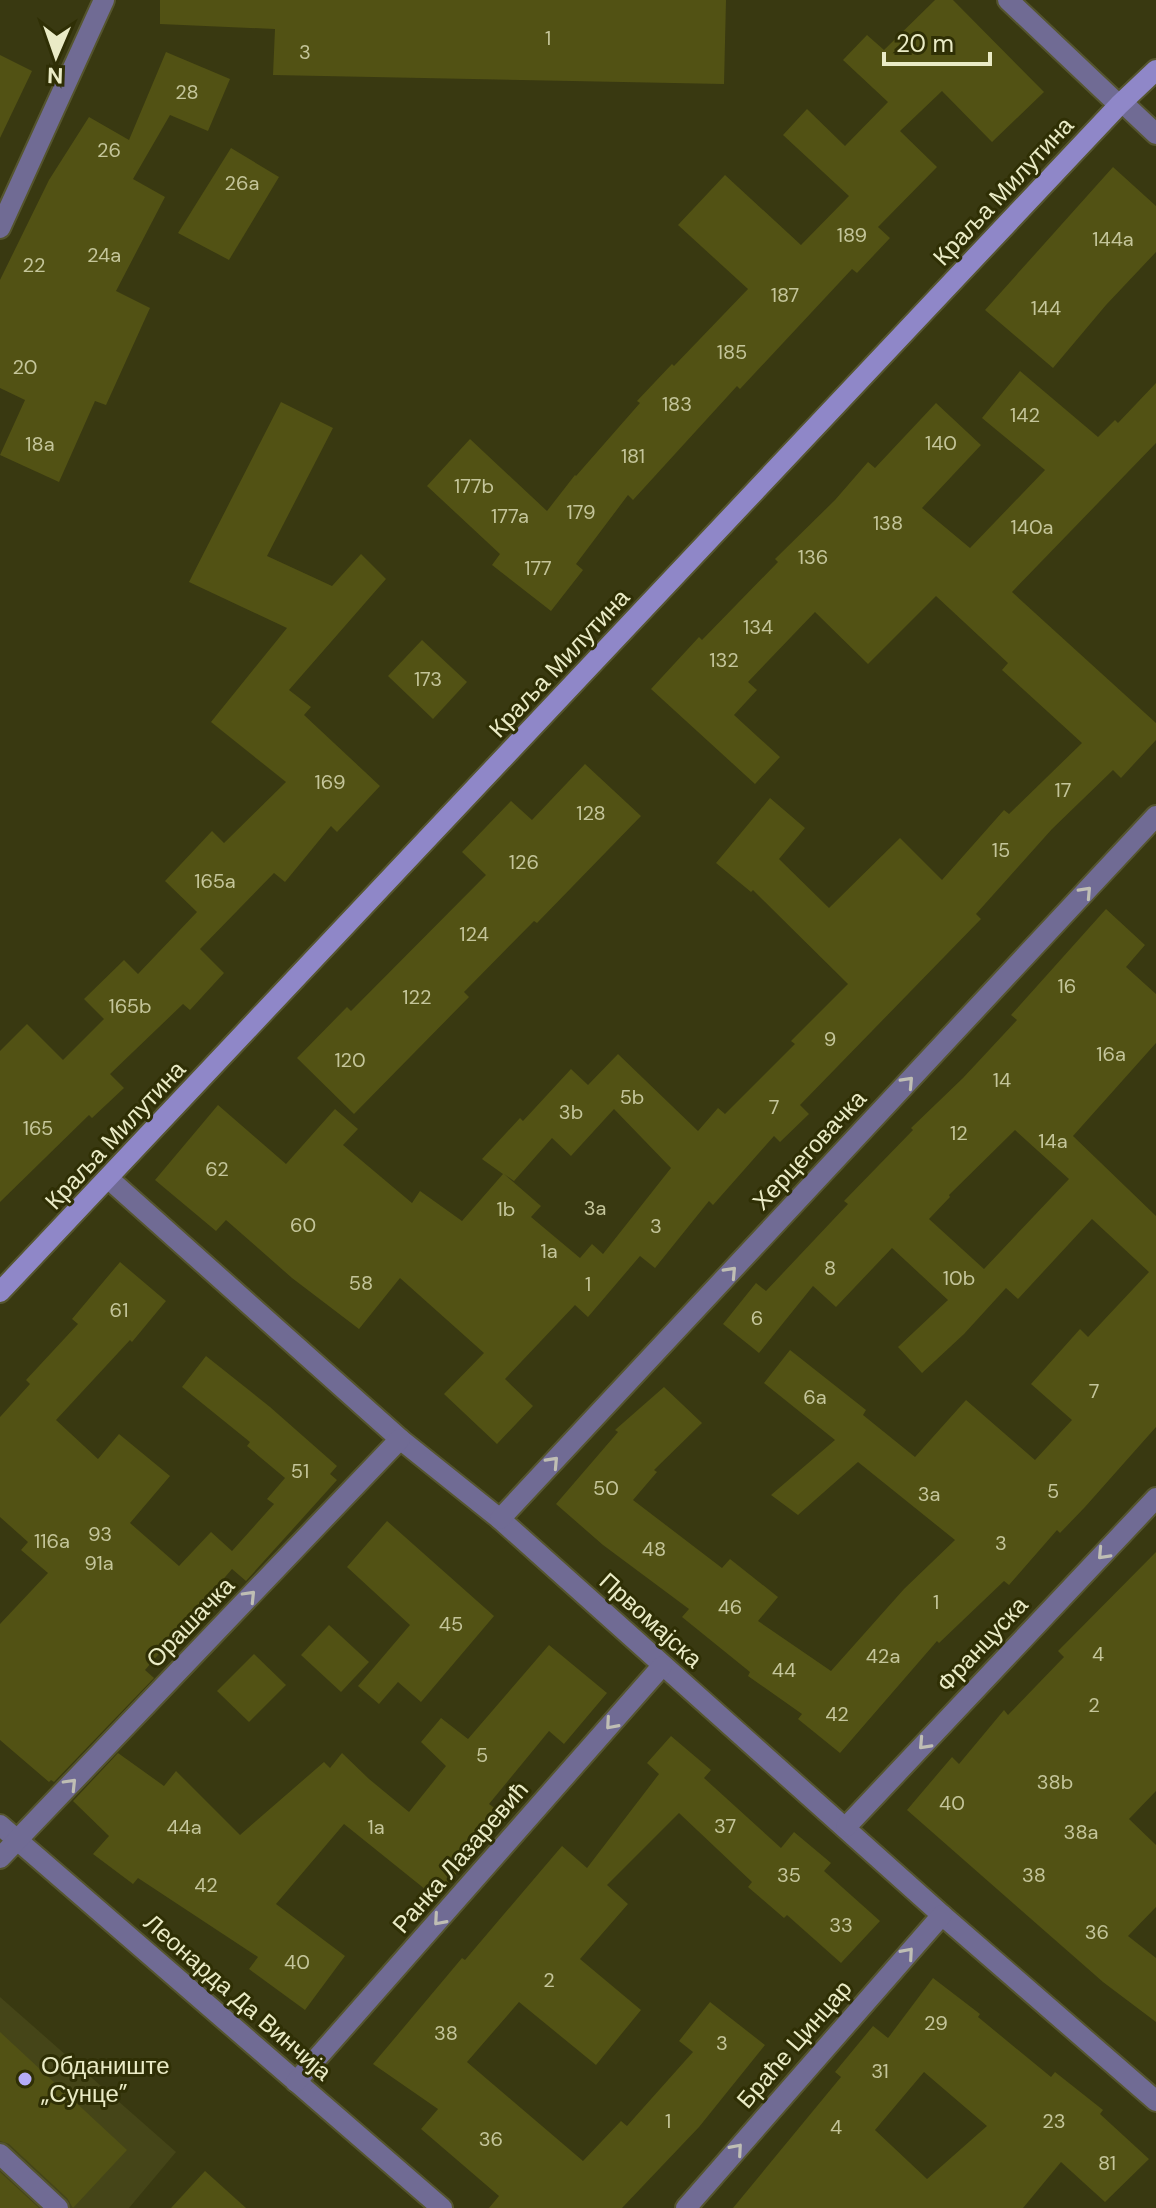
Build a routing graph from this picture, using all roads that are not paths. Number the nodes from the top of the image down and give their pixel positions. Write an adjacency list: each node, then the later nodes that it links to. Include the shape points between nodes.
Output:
1 (104, 0): 6 (street)
2 (1008, 0): 4 (street)
3 (1156, 70): 4 (main road, Краља Милутина)
4 (1121, 104): 5 (street); 8 (main road, Краља Милутина)
5 (1156, 134)
6 (0, 228)
7 (1156, 816): 12 (street, Херцеговачка, one-way to 7)
8 (109, 1179): 9 (main road, Краља Милутина); 10 (street, Првомајска)
9 (0, 1292)
10 (400, 1439): 12 (street, Првомајска); 16 (street, Орашачка, one-way to 10)
11 (1156, 1498): 15 (street, Француска, one-way to 15)
12 (500, 1519): 13 (street, Првомајска)
13 (662, 1666): 15 (street, Првомајска); 19 (street, Ранка Лазаревић, one-way to 19)
14 (0, 1825): 16 (street, Леонарда Да Винчија)
15 (846, 1827): 18 (street, Првомајска)
16 (17, 1840): 17 (street, Орашачка); 19 (street, Леонарда Да Винчија)
17 (0, 1858)
18 (942, 1915): 20 (street, Првомајска); 24 (street, Браће Цинцар, one-way to 18)
19 (296, 2082): 23 (street, Леонарда Да Винчија)
20 (1156, 2101)
21 (0, 2154): 22 (street)
22 (58, 2208)
23 (442, 2208)
24 (686, 2208)

